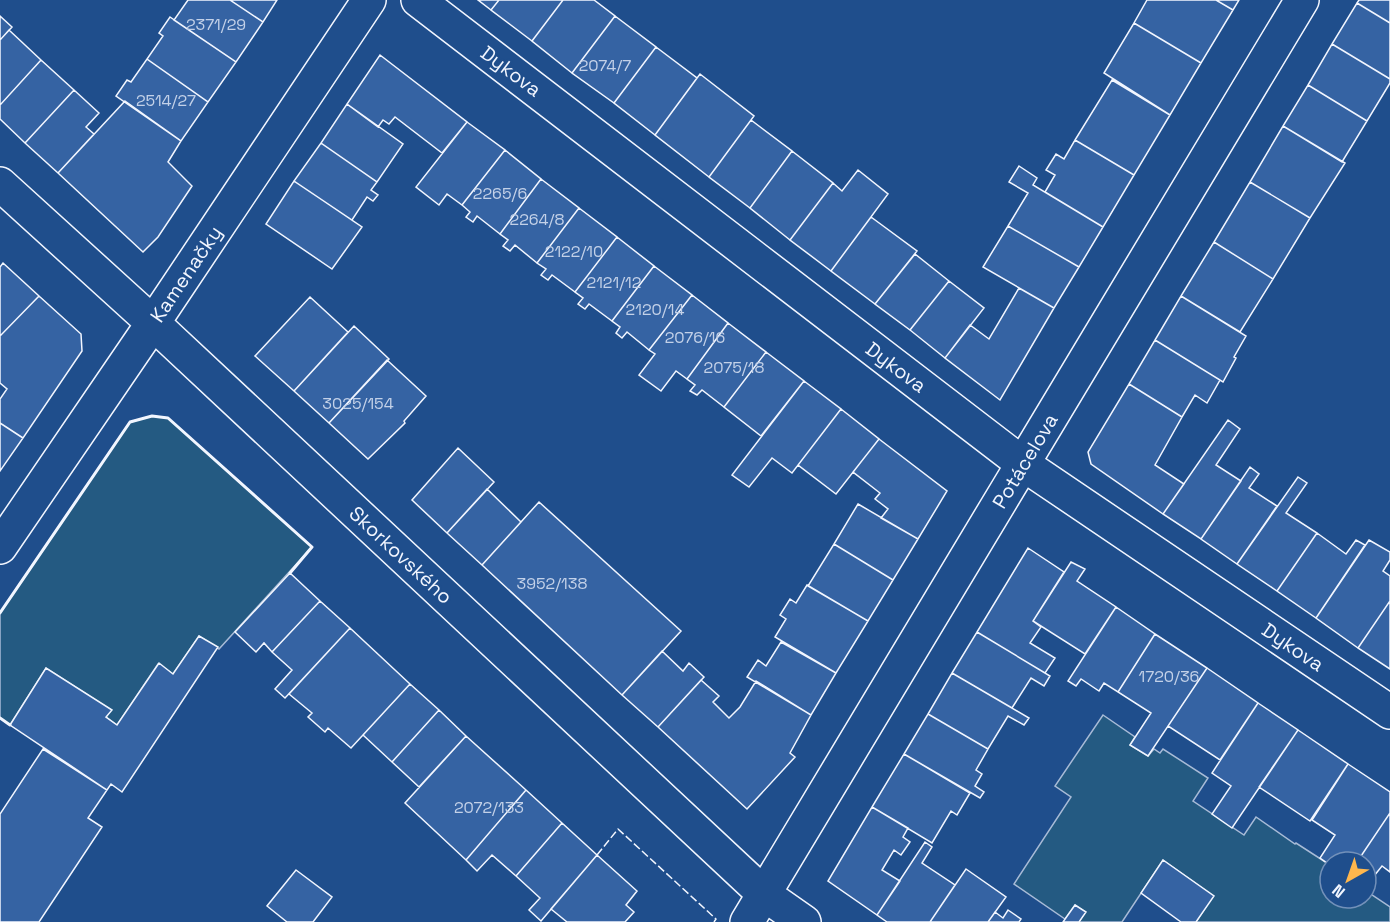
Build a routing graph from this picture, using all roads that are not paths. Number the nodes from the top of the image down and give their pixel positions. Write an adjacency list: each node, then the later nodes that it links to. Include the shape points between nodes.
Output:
1 (369, 0): 5 (street, Kamenačky)
2 (418, 0): 6 (street, Dykova)
3 (1302, 0): 6 (street, Potácelova)
4 (0, 184): 5 (street, Skorkovského)
5 (153, 323): 7 (street, Kamenačky); 9 (street, Skorkovského)
6 (1023, 464): 8 (street, Dykova); 9 (street, Potácelova)
7 (0, 547)
8 (1390, 712)
9 (764, 894): 10 (street, Potácelova); 11 (street, Skorkovského)
10 (747, 922)
11 (804, 922)

